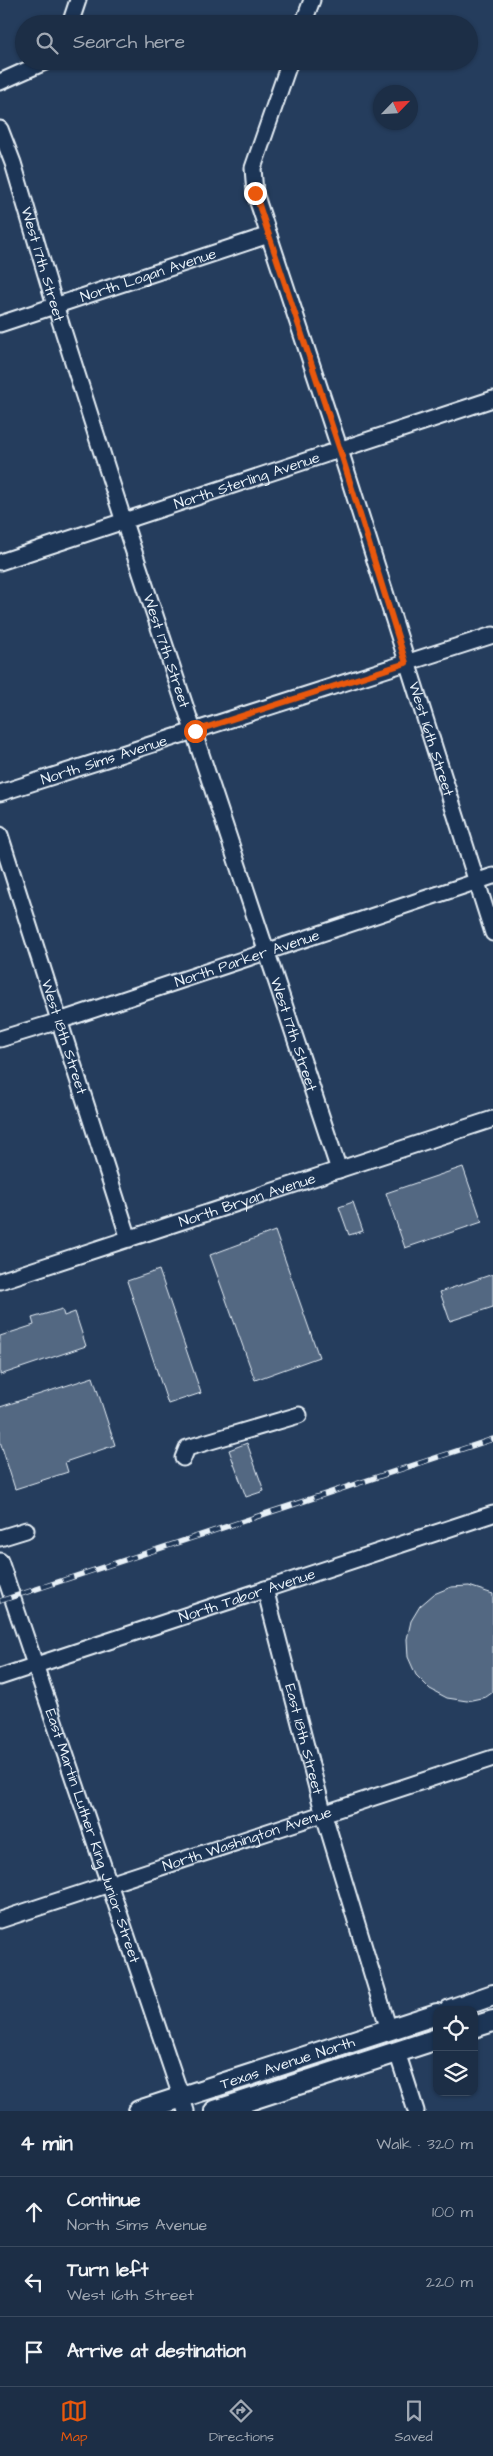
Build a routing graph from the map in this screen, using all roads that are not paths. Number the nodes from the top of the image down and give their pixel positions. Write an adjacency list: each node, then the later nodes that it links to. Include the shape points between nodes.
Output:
1 (78, 0): 3 (street)
2 (312, 0): 4 (street)
3 (73, 15)
4 (306, 15)
5 (27, 70): 7 (street)
6 (287, 70): 9 (street, West 16th Street, via 253,168 255,193)
7 (0, 82)
8 (0, 129): 10 (street, West 17th Street)
9 (269, 235): 10 (street, North Logan Avenue); 13 (street, West 16th Street)
10 (55, 305): 11 (street, North Logan Avenue); 14 (street, West 17th Street)
11 (0, 324)
12 (493, 399): 13 (street, North Sterling Avenue)
13 (340, 450): 14 (street, North Sterling Avenue); 17 (street, West 16th Street)
14 (124, 522): 15 (street, North Sterling Avenue); 18 (street, West 17th Street)
15 (0, 562)
16 (493, 635): 17 (street, North Sims Avenue)
17 (406, 663): 18 (street, North Sims Avenue); 22 (street, West 16th Street)
18 (195, 731): 19 (street, North Sims Avenue); 24 (street, West 17th Street)
19 (0, 794)
20 (0, 835): 25 (street, West 18th Street)
21 (493, 876): 22 (street, North Parker Avenue)
22 (476, 882): 23 (street, West 16th Street); 24 (street, North Parker Avenue)
23 (493, 933)
24 (267, 951): 25 (street, North Parker Avenue); 28 (street, West 17th Street)
25 (59, 1021): 26 (street, North Parker Avenue); 29 (street, West 18th Street)
26 (0, 1039)
27 (493, 1119): 28 (street, North Bryan Avenue)
28 (339, 1170): 29 (street, North Bryan Avenue)
29 (130, 1239): 30 (street, North Bryan Avenue)
30 (0, 1281)
31 (300, 1415): 32 (street, via 187,1448)
32 (183, 1458)
33 (493, 1514): 37 (street, North Tabor Avenue)
34 (26, 1530): 35 (street)
35 (0, 1538)
36 (1, 1566): 38 (street, East Martin Luther King Junior Street)
37 (265, 1589): 38 (street, North Tabor Avenue); 41 (street, East 18th Street)
38 (37, 1666): 39 (street, North Tabor Avenue); 42 (street, East Martin Luther King Junior Street)
39 (0, 1677)
40 (493, 1758): 41 (street, North Washington Avenue)
41 (324, 1815): 42 (street, North Washington Avenue); 49 (street, East 18th Street)
42 (109, 1884): 43 (street, North Washington Avenue); 52 (street, East Martin Luther King Junior Street)
43 (0, 1920)
44 (493, 1995): 45 (main road)
45 (461, 2006)
46 (433, 2015): 49 (main road, Texas Avenue North)
47 (493, 2020): 48 (main road)
48 (478, 2026)
49 (389, 2030): 52 (main road, Texas Avenue North)
50 (433, 2040): 51 (main road, Texas Avenue North)
51 (397, 2052): 54 (main road, Texas Avenue North); 55 (street)
52 (183, 2104): 53 (main road, Texas Avenue North)
53 (139, 2111)
54 (215, 2111)
55 (416, 2111)

